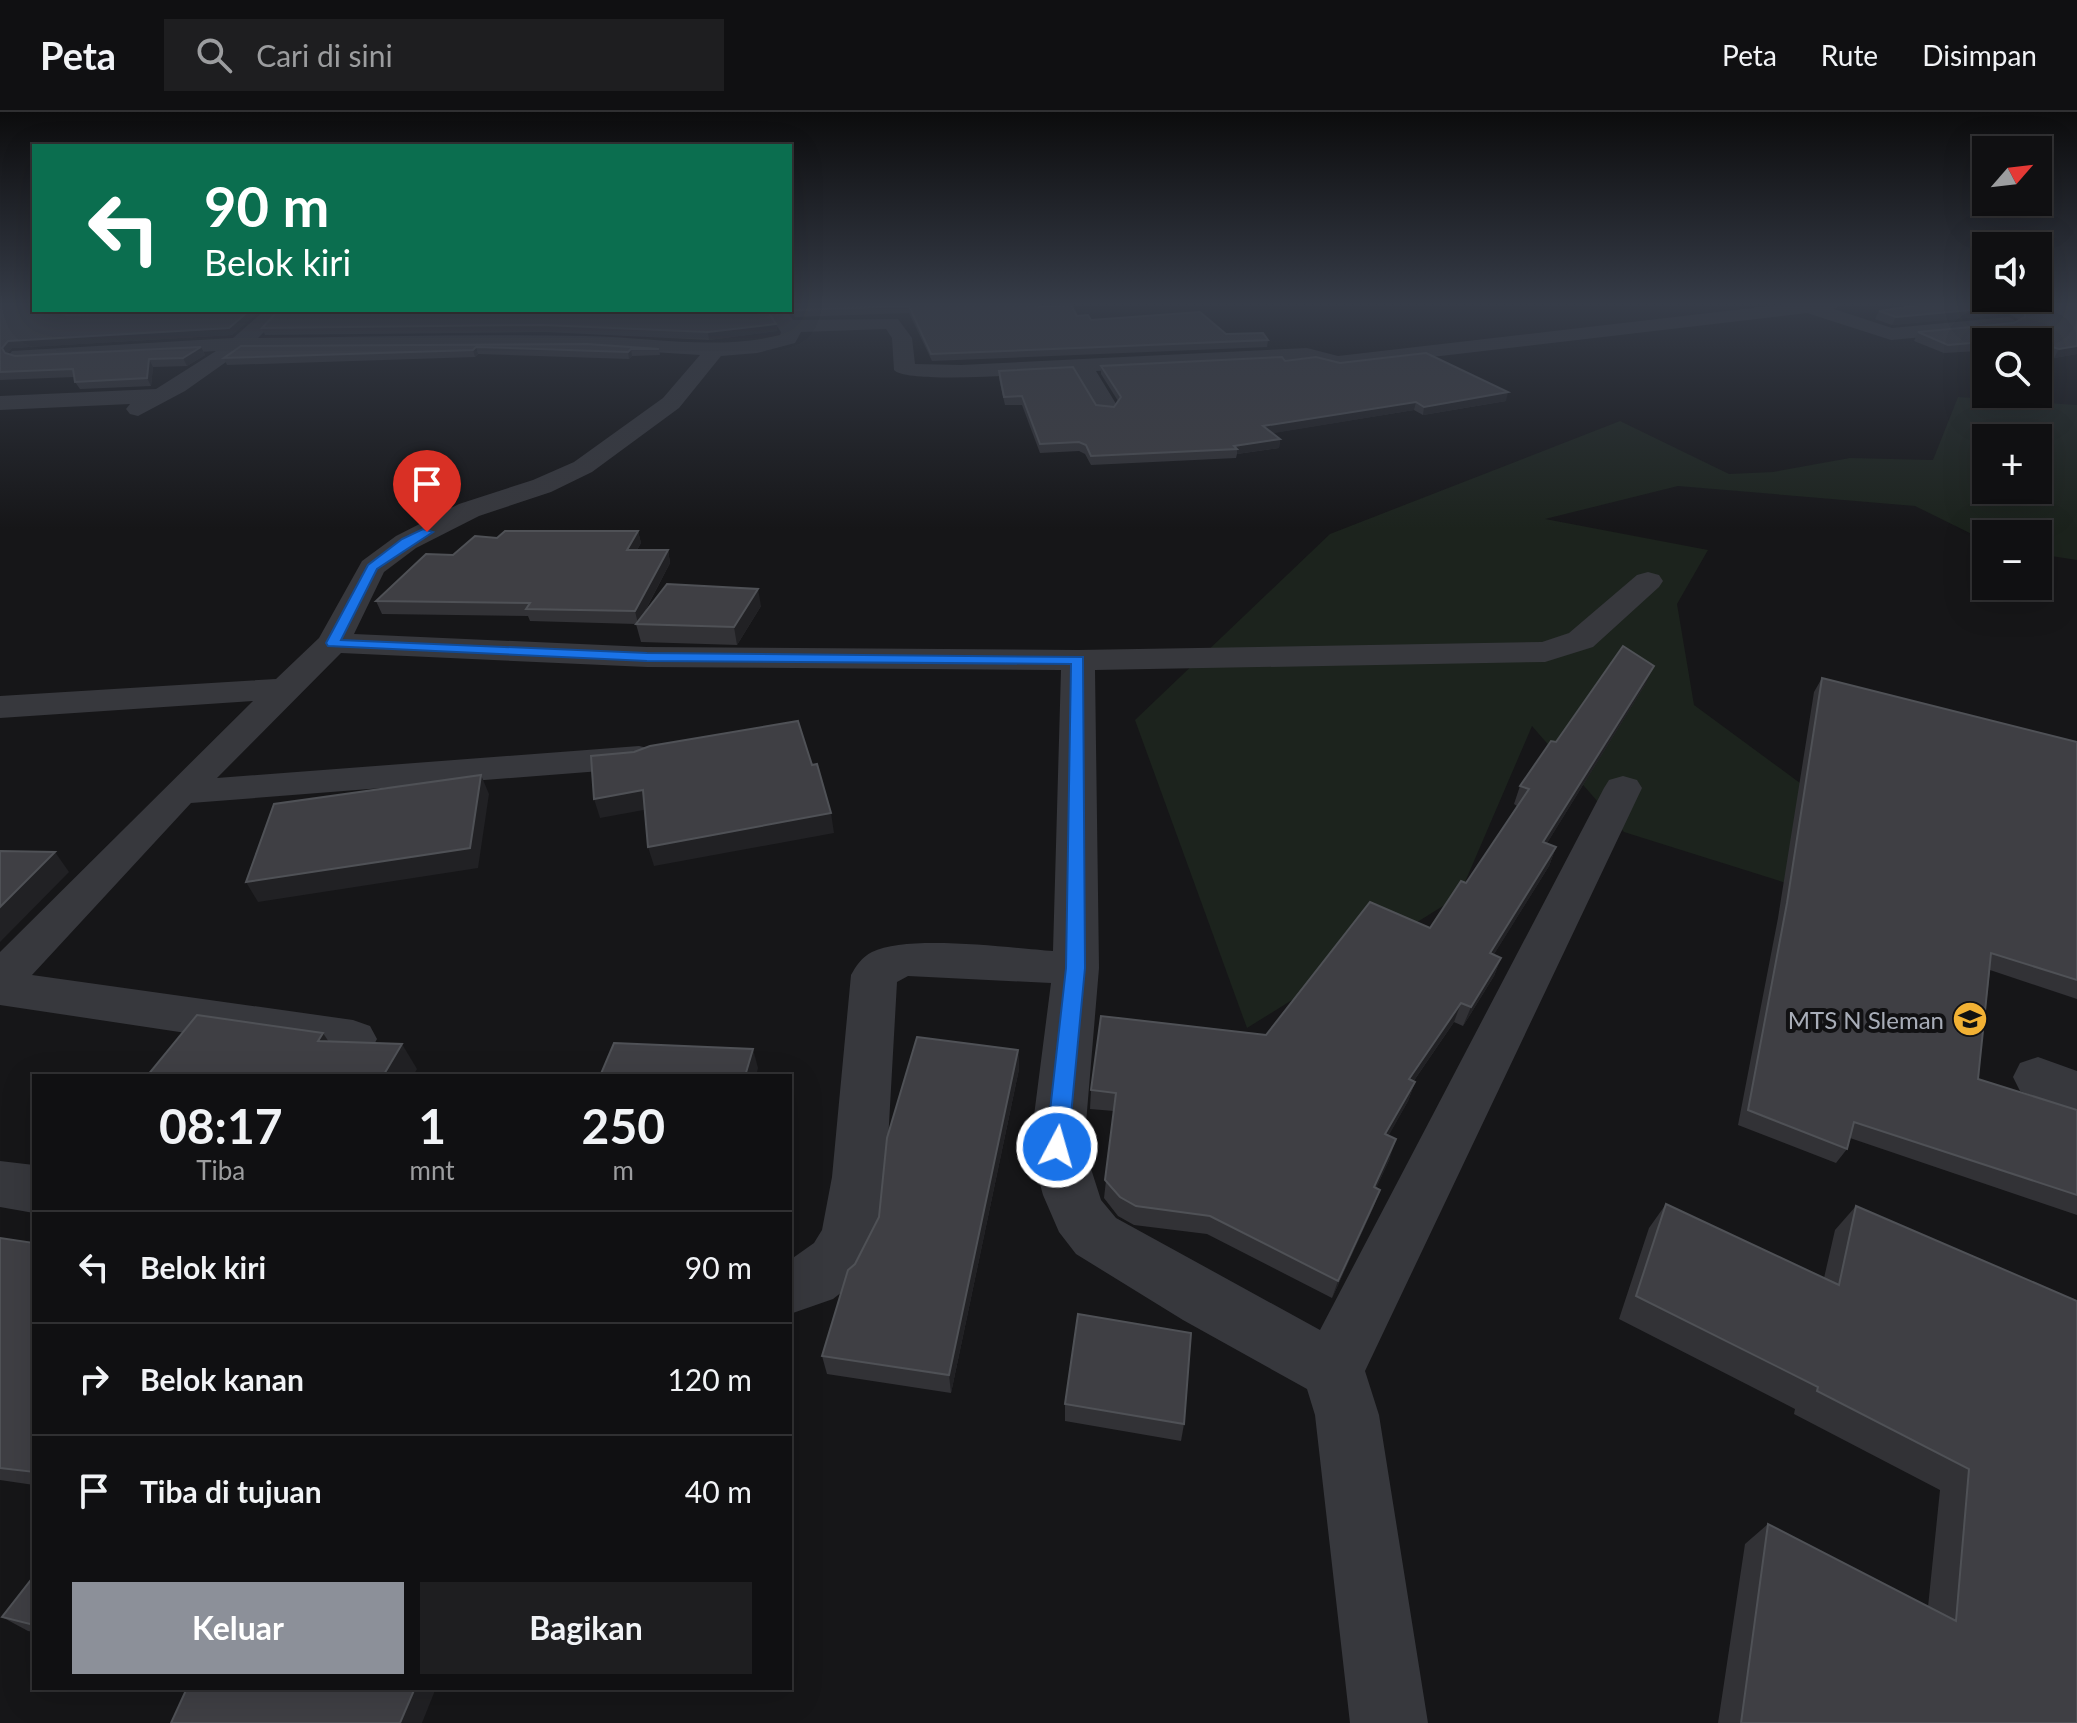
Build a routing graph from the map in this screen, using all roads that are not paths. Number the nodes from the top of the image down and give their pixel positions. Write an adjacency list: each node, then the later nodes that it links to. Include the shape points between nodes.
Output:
1 (192, 379): 4 (street)
2 (691, 379): 9 (street, via 671,403 583,467 469,510 406,542 372,567)
3 (1090, 379): 6 (street)
4 (161, 396): 5 (street); 7 (street)
5 (0, 403)
6 (1106, 407)
7 (138, 409)
8 (1648, 581): 10 (street, via 1581,640 1545,652)
9 (333, 643): 10 (street, via 647,657); 11 (street)
10 (1078, 660): 16 (street)
11 (285, 689): 12 (street); 15 (street)
12 (0, 707)
13 (639, 757): 15 (street)
14 (1623, 788): 23 (street)
15 (180, 792): 17 (street)
16 (1076, 968): 22 (street, via 908,960 888,964 874,975 850,1236 835,1262 812,1280); 23 (street, via 1057,1147 1079,1215 1096,1236)
17 (0, 980)
18 (0, 988): 19 (street)
19 (353, 1039)
20 (0, 1184): 21 (street)
21 (32, 1189)
22 (792, 1286)
23 (1333, 1370): 24 (street, via 1347,1415)
24 (1389, 1723)

